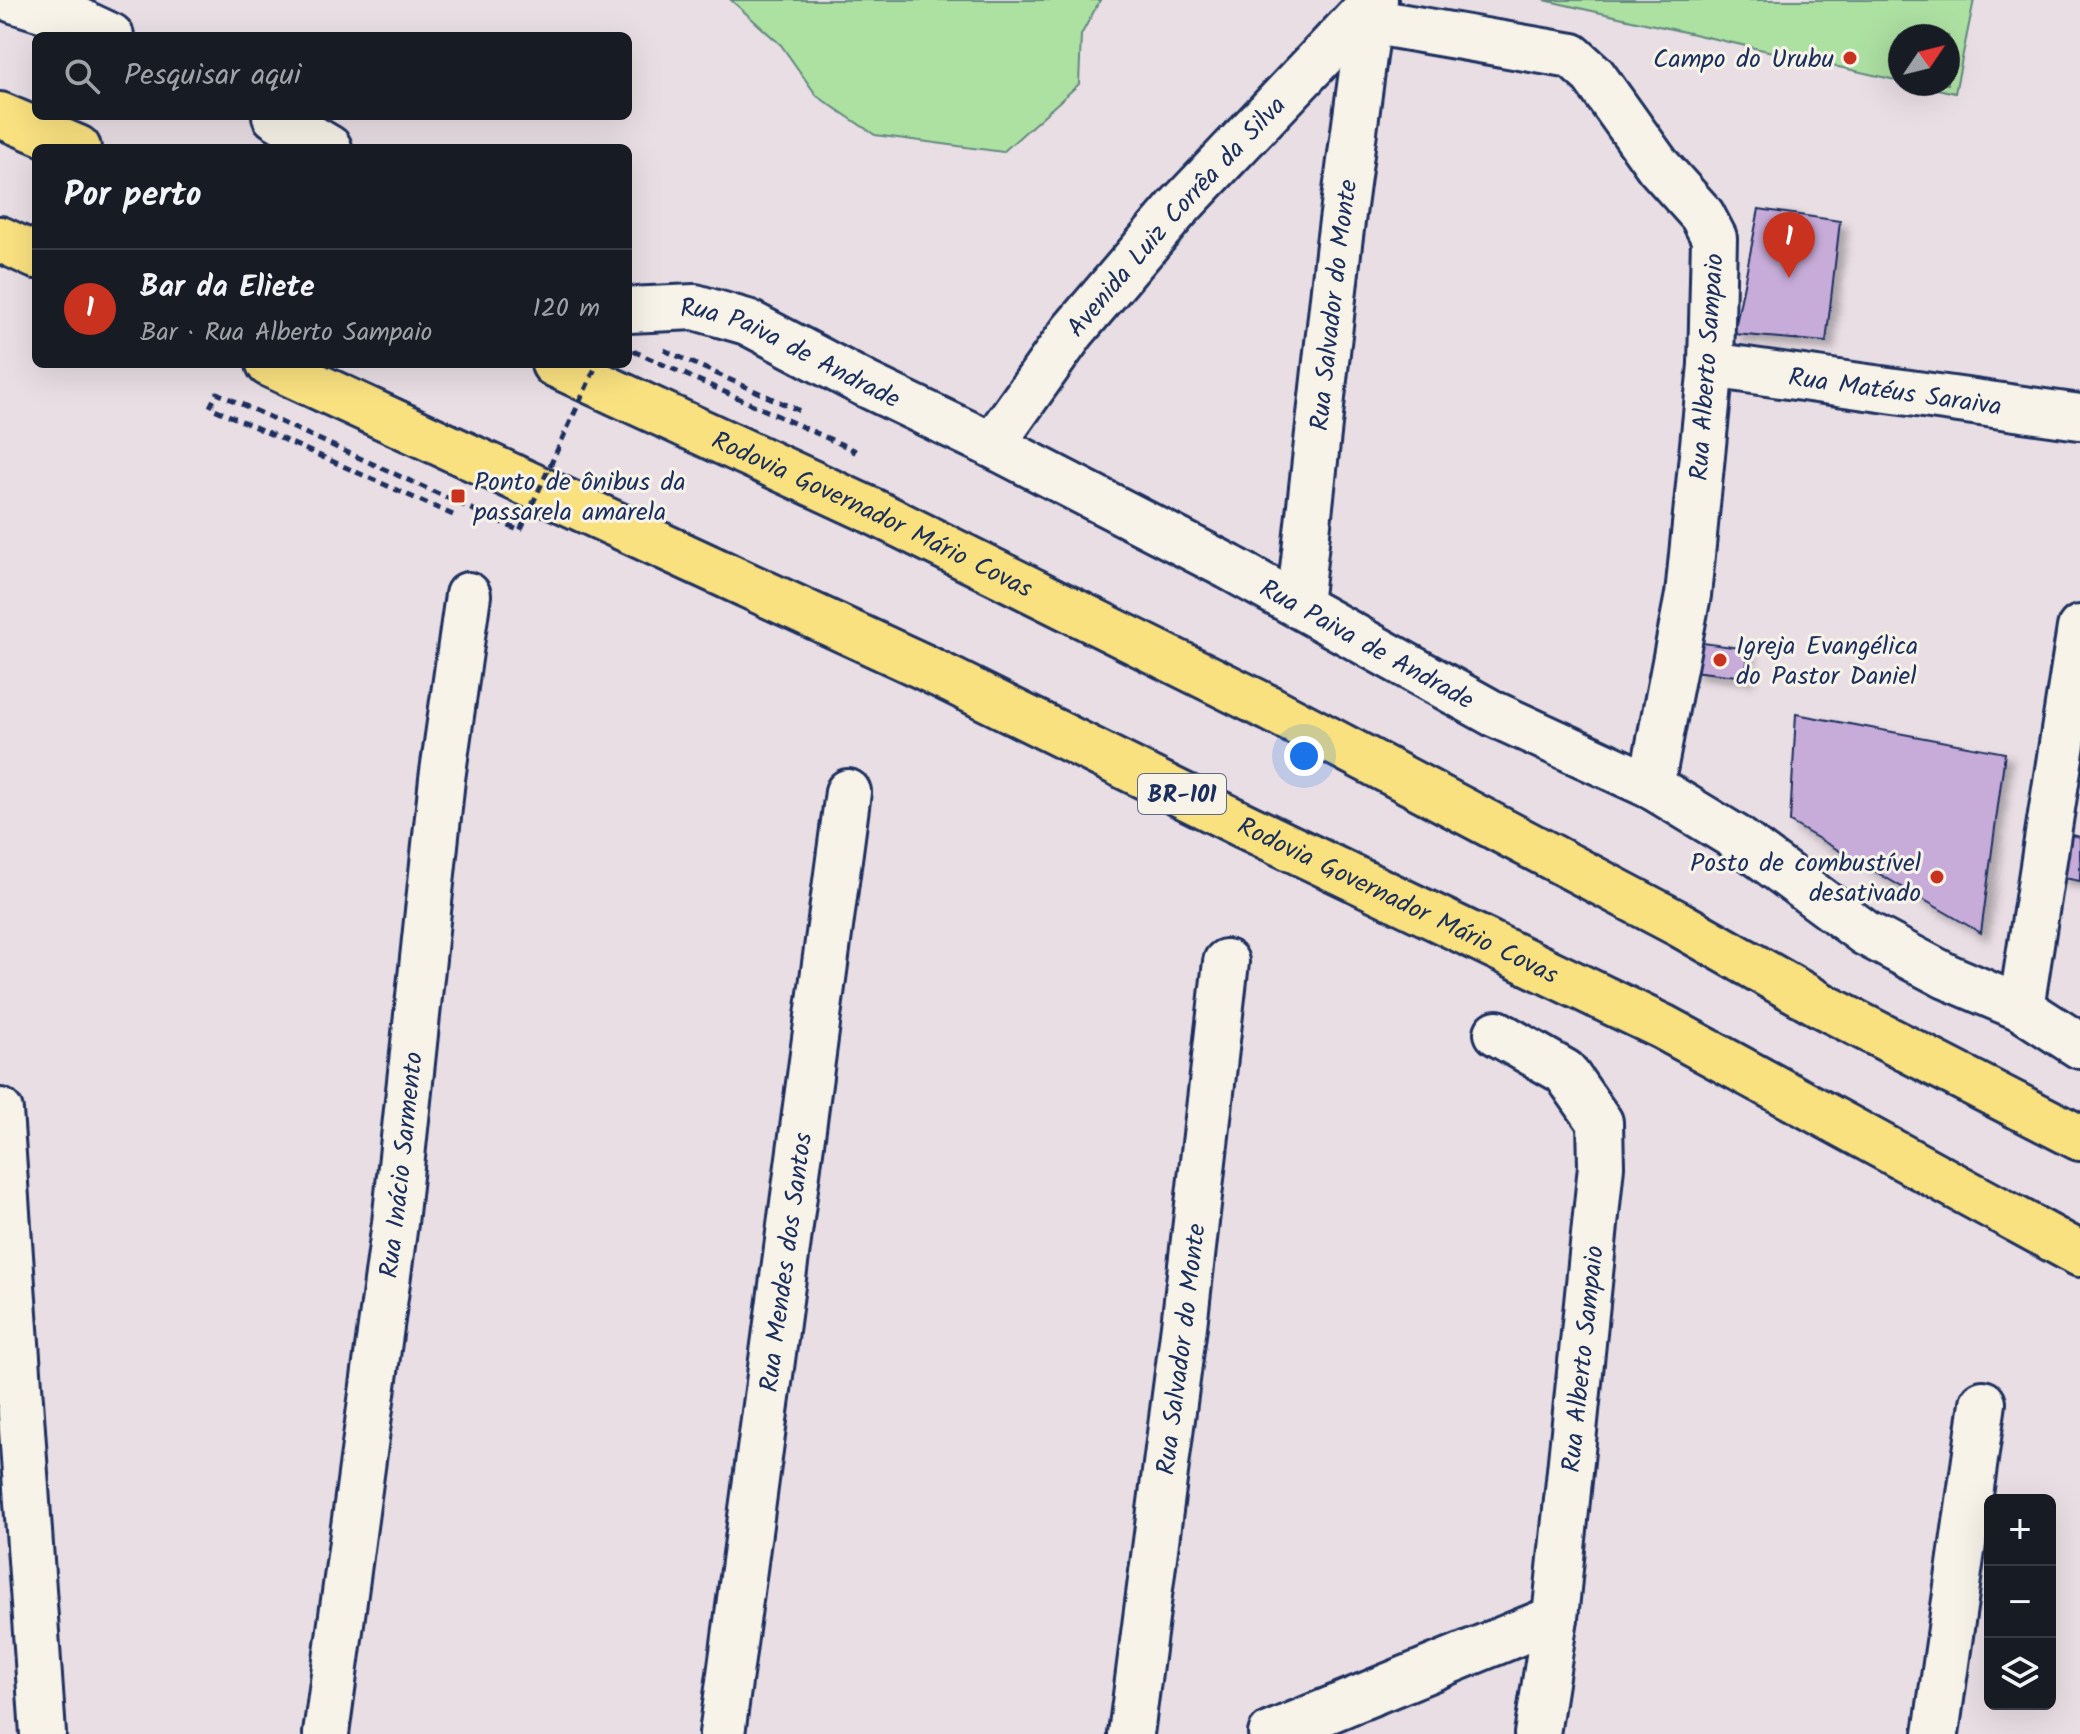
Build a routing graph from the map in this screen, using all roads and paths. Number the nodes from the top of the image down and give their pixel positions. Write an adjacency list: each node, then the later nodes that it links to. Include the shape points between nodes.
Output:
1 (13, 0): 3 (street)
2 (1372, 9): 12 (street, Rua Alberto Sampaio, via 1572,56 1593,75 1658,166 1702,215 1714,238); 18 (street, Avenida Luiz Corrêa da Silva, via 1177,209 1073,331); 21 (street, Rua Salvador do Monte, via 1339,244)
3 (102, 32)
4 (0, 115): 6 (highway)
5 (282, 120): 7 (street)
6 (59, 140)
7 (322, 144)
8 (0, 239): 9 (highway)
9 (32, 254)
10 (632, 310): 18 (street, Rua Paiva de Andrade, via 695,307 747,322)
11 (657, 347): 16 (path)
12 (1711, 365): 17 (street, Rua Matéus Saraiva); 23 (street, Rua Alberto Sampaio, via 1688,595)
13 (278, 368): 31 (highway, Rodovia Governador Mário Covas / BR-101, via 922,666 1663,1027)
14 (563, 368): 30 (highway, Rodovia Governador Mário Covas, via 870,510 1271,709)
15 (595, 368): 19 (path, bridge, via 520,531 217,393 210,407)
16 (802, 412)
17 (2080, 417)
18 (992, 445): 21 (street, Rua Paiva de Andrade)
19 (453, 515)
20 (468, 595): 35 (street, Rua Inácio Sarmento, via 442,779 395,1223)
21 (1299, 605): 23 (street, Rua Paiva de Andrade, via 1494,714)
22 (2080, 628): 26 (street)
23 (1651, 786): 26 (street, Rua Paiva de Andrade, via 1735,837 1865,933)
24 (848, 792): 36 (street, Rua Mendes dos Santos)
25 (1226, 962): 37 (street, Rua Salvador do Monte)
26 (2021, 1008): 28 (street, Rua Paiva de Andrade)
27 (1497, 1033): 33 (street, Rua Alberto Sampaio, via 1565,1072 1600,1122 1601,1166)
28 (2080, 1046)
29 (0, 1111): 34 (street)
30 (2080, 1138)
31 (2080, 1254)
32 (1983, 1403): 40 (street)
33 (1555, 1618): 38 (street); 39 (street, Rua Alberto Sampaio)
34 (43, 1734)
35 (326, 1734)
36 (722, 1734)
37 (1131, 1734)
38 (1271, 1734)
39 (1537, 1734)
40 (1936, 1734)

